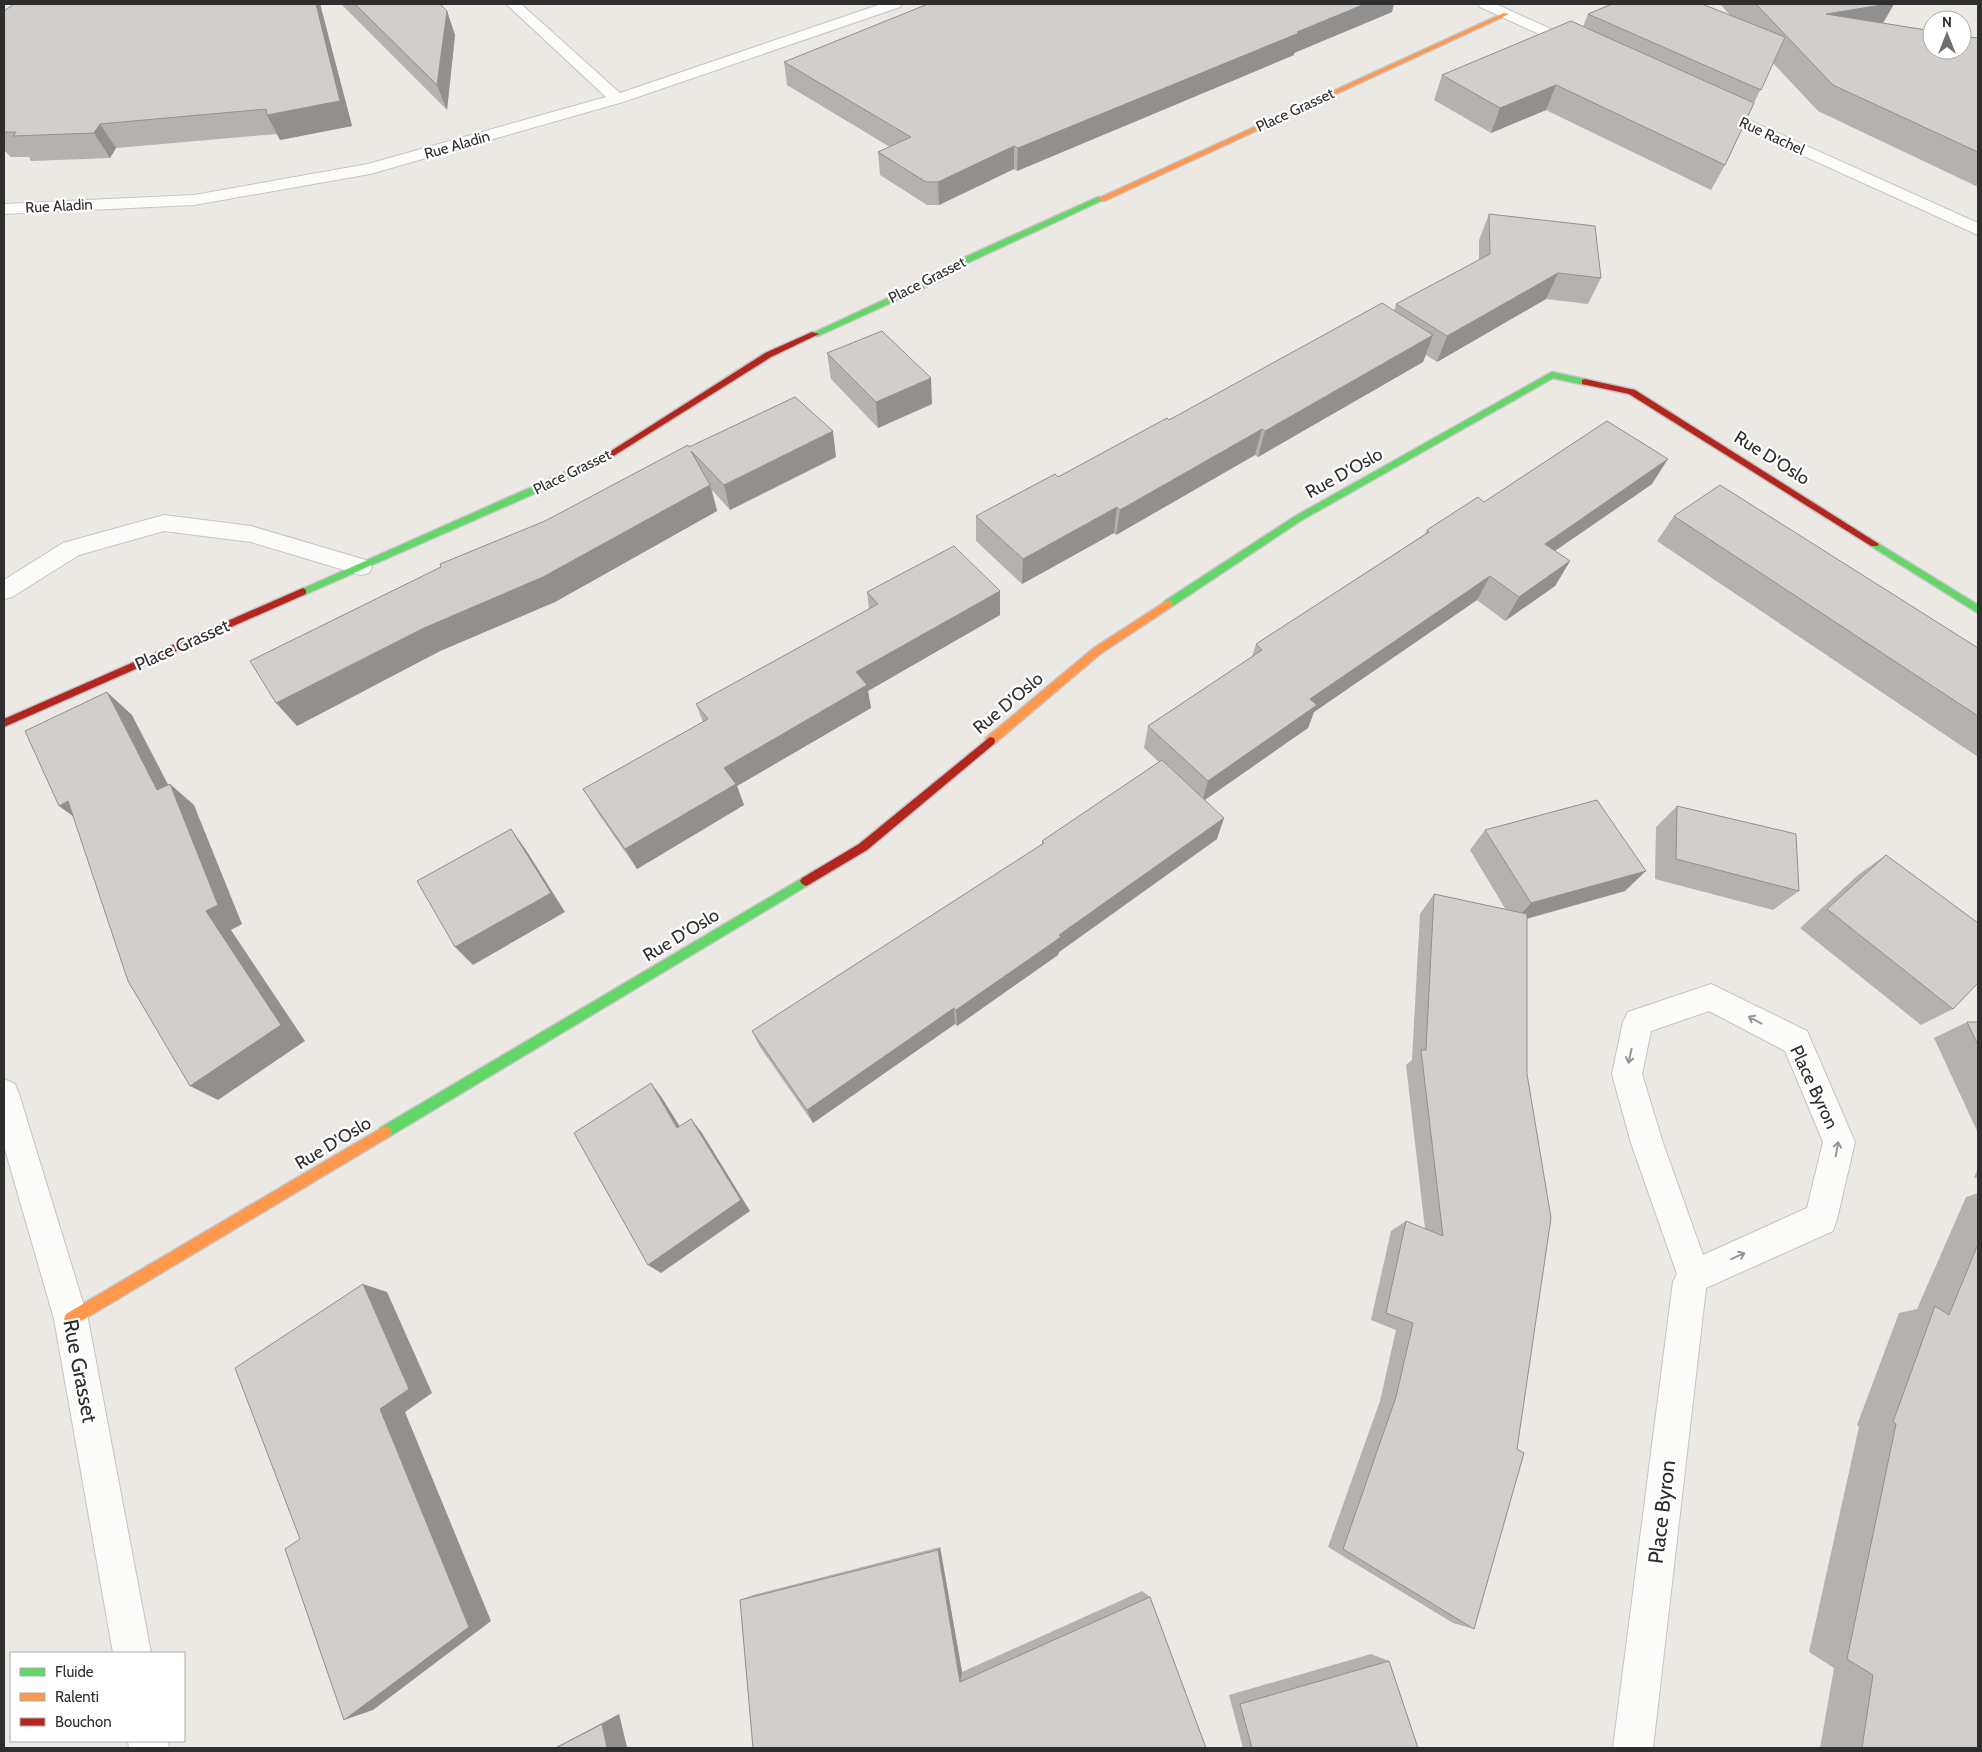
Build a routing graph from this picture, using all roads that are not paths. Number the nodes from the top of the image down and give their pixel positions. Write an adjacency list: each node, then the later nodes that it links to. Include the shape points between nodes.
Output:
1 (513, 4): 6 (street)
2 (895, 4): 6 (street, Rue Aladin)
3 (1485, 4): 4 (street)
4 (1506, 14): 5 (street); 10 (street, Place Grasset, via 962,262 938,278 768,355 594,464)
5 (1597, 56)
6 (617, 99): 8 (street, Rue Aladin, via 370,170 194,200)
7 (1697, 101): 9 (street, Rue Rachel)
8 (4, 209)
9 (1978, 230)
10 (361, 567): 11 (street, via 251,534 164,523 71,549); 13 (street, Place Grasset)
11 (4, 591)
12 (1978, 609): 16 (street, Rue D'Oslo, via 1632,392 1552,375 1297,519 1097,651 863,847)
13 (4, 723)
14 (4, 1094): 16 (street, Rue Grasset)
15 (1694, 1276): 15 (street, Place Byron, one-way to 15, via 1821,1218 1839,1142 1796,1041 1710,997 1638,1022 1626,1074); 18 (street, Place Byron, via 1690,1282)
16 (71, 1319): 17 (street, Rue Grasset)
17 (132, 1652)
18 (1633, 1748)

